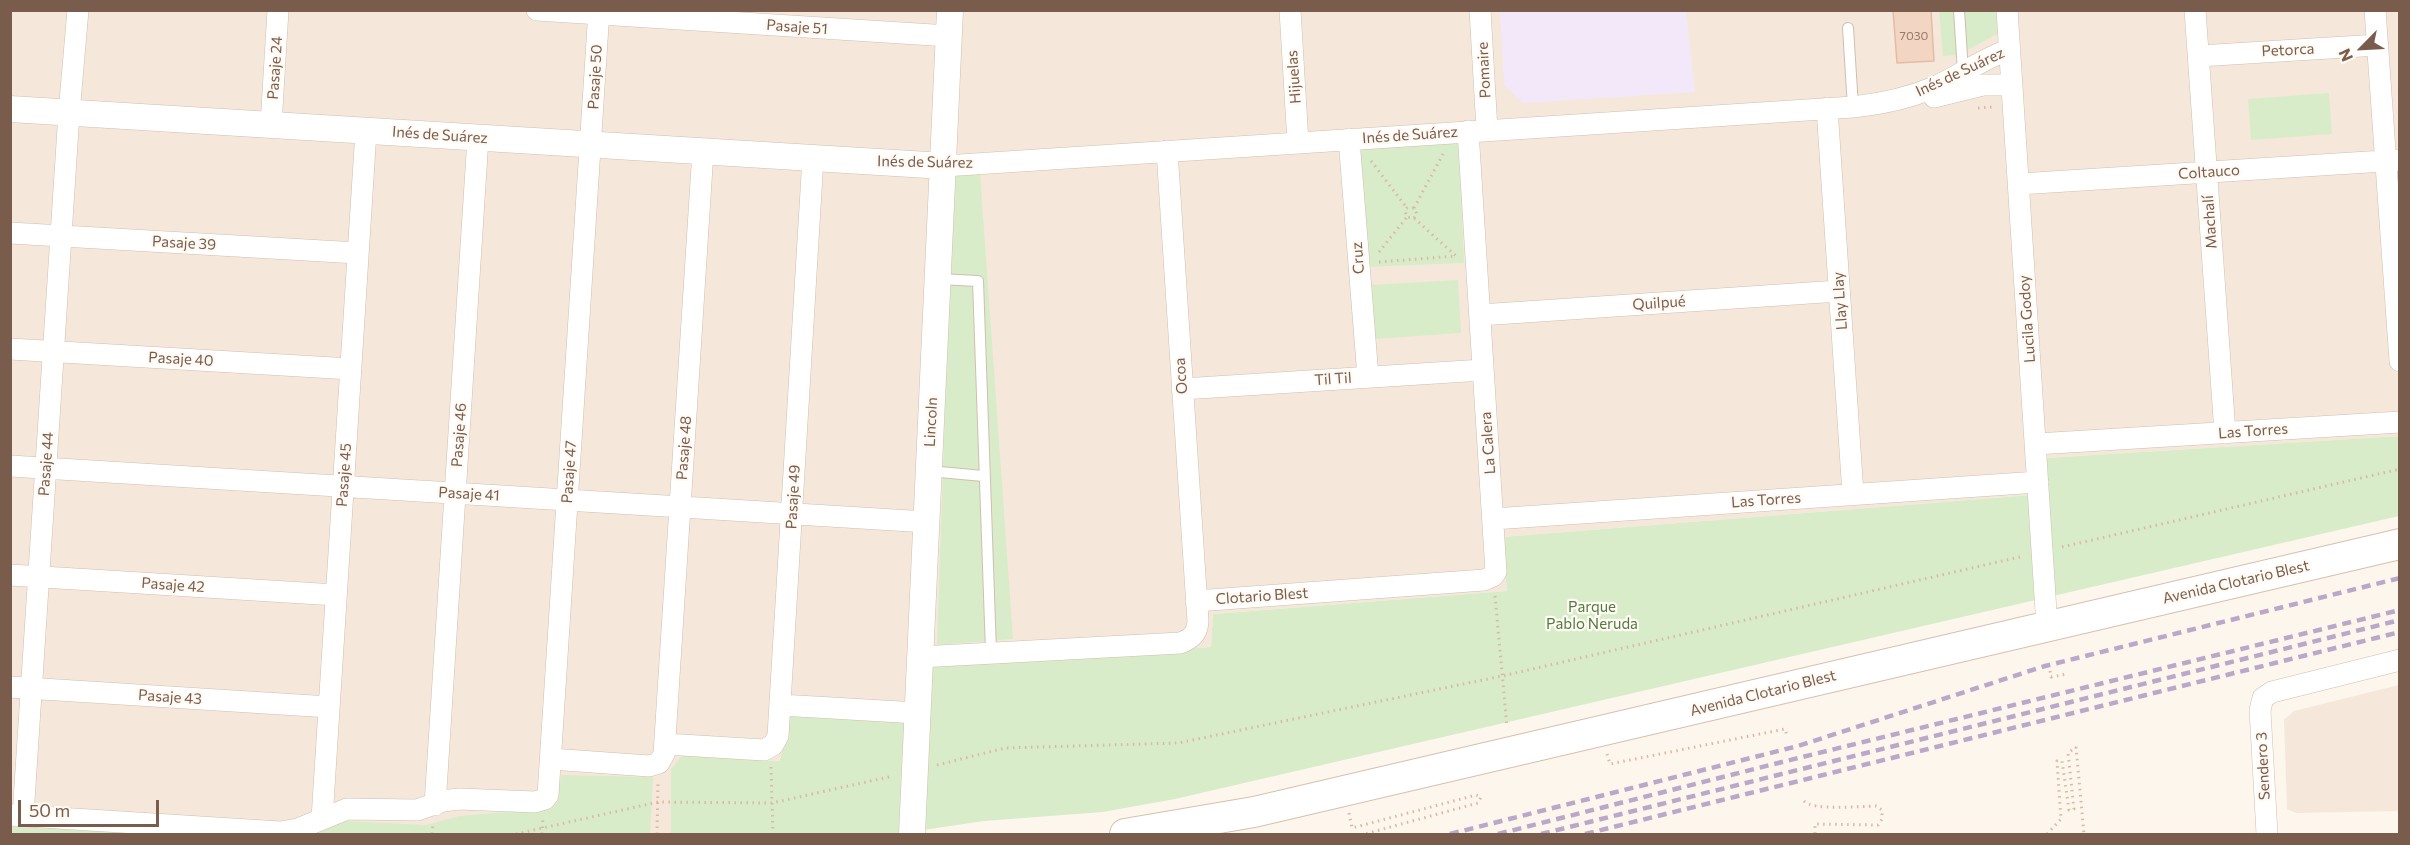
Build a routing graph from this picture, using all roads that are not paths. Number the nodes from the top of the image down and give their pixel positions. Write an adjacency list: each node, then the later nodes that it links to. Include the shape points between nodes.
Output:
1 (78, 10): 23 (street, Pasaje 44)
2 (278, 10): 24 (street, Pasaje 24)
3 (537, 10): 11 (street, Pasaje 51)
4 (950, 10): 13 (street, Lincoln)
5 (1290, 10): 29 (street, Hijuelas)
6 (1480, 10): 26 (street, Pomaire)
7 (1959, 10): 17 (lane)
8 (2007, 10): 15 (street, Lucila Godoy)
9 (2195, 10): 16 (street, Machalí)
10 (2375, 10): 14 (street)
11 (598, 12): 13 (street, Pasaje 51); 30 (street, Pasaje 50)
12 (1848, 28): 20 (lane)
13 (949, 36): 35 (street, Lincoln)
14 (2378, 45): 16 (street, Petorca); 34 (street)
15 (2010, 49): 17 (street, Inés de Suárez); 18 (street, Lucila Godoy)
16 (2199, 56): 36 (street, Machalí)
17 (1963, 72): 19 (street, Inés de Suárez, via 1913,95)
18 (2012, 85): 19 (street, Inés de Suárez, via 1974,87 1908,104); 37 (street, Lucila Godoy)
19 (1875, 104): 20 (street, Inés de Suárez)
20 (1853, 107): 21 (street, Inés de Suárez)
21 (1827, 108): 26 (street, Inés de Suárez); 42 (street, Llay Llay)
22 (10, 109): 23 (street, Inés de Suárez)
23 (69, 113): 24 (street, Inés de Suárez); 39 (street, Pasaje 44)
24 (271, 125): 25 (street, Inés de Suárez)
25 (366, 131): 27 (street, Inés de Suárez); 40 (street, Pasaje 45)
26 (1478, 131): 28 (street, Inés de Suárez); 43 (street, La Calera)
27 (478, 138): 30 (street, Inés de Suárez); 60 (street, Pasaje 46)
28 (1349, 139): 29 (street, Inés de Suárez); 49 (street, Cruz)
29 (1298, 143): 32 (street, Inés de Suárez)
30 (590, 144): 31 (street, Inés de Suárez); 62 (street, Pasaje 47)
31 (703, 151): 33 (street, Inés de Suárez); 63 (street, Pasaje 48)
32 (1167, 151): 35 (street, Inés de Suárez); 50 (street, Ocoa)
33 (813, 158): 35 (street, Inés de Suárez); 64 (street, Pasaje 49)
34 (2393, 160): 36 (street, Coltauco); 46 (street)
35 (944, 166): 41 (street, Lincoln)
36 (2206, 172): 37 (street, Coltauco); 52 (street, Machalí)
37 (2019, 184): 53 (street, Lucila Godoy)
38 (10, 234): 39 (street, Pasaje 39)
39 (61, 236): 40 (street, Pasaje 39); 45 (street, Pasaje 44)
40 (358, 253): 47 (street, Pasaje 45)
41 (938, 279): 56 (street, Lincoln); 57 (lane, via 978,281)
42 (1839, 291): 43 (street, Quilpué); 61 (street, Llay Llay)
43 (1480, 315): 48 (street, La Calera)
44 (10, 349): 45 (street, Pasaje 40)
45 (54, 351): 47 (street, Pasaje 40); 55 (street, Pasaje 44)
46 (2400, 361)
47 (351, 369): 59 (street, Pasaje 45)
48 (1483, 370): 49 (street, Til Til); 65 (street, La Calera)
49 (1368, 377): 50 (street, Til Til)
50 (1182, 388): 72 (street, Ocoa)
51 (2400, 422): 52 (street, Las Torres)
52 (2225, 433): 53 (street, Las Torres)
53 (2036, 444): 58 (street, Lucila Godoy)
54 (10, 466): 55 (street, Pasaje 41)
55 (46, 468): 59 (street, Pasaje 41); 69 (street, Pasaje 44)
56 (929, 471): 57 (lane); 66 (street, Lincoln)
57 (983, 476): 74 (lane)
58 (2038, 482): 61 (street, Las Torres); 73 (street, Lucila Godoy)
59 (343, 486): 60 (street, Pasaje 41); 71 (street, Pasaje 45)
60 (455, 493): 62 (street, Pasaje 41); 84 (street, Pasaje 46)
61 (1853, 494): 65 (street, Las Torres)
62 (568, 500): 63 (street, Pasaje 41); 83 (street, Pasaje 47)
63 (680, 507): 64 (street, Pasaje 41); 82 (street, Pasaje 48)
64 (792, 514): 66 (street, Pasaje 41); 79 (street, Pasaje 49)
65 (1493, 519): 70 (street, La Calera)
66 (927, 522): 75 (street, Lincoln)
67 (2400, 544): 73 (main road, Avenida Clotario Blest)
68 (10, 575): 69 (street, Pasaje 42)
69 (39, 576): 71 (street, Pasaje 42); 78 (street, Pasaje 44)
70 (1493, 576): 72 (street, Clotario Blest, via 1484,580)
71 (336, 595): 80 (street, Pasaje 45)
72 (1196, 601): 74 (street, Clotario Blest, via 1197,627 1193,636 1180,643)
73 (2047, 627): 88 (main road, Avenida Clotario Blest, via 1344,791 1210,821)
74 (990, 652): 75 (street, Clotario Blest)
75 (921, 657): 81 (street, Lincoln)
76 (2400, 660): 89 (street, Sendero 3, via 2272,692 2263,698 2260,710)
77 (10, 687): 78 (street, Pasaje 43)
78 (32, 689): 80 (street, Pasaje 43); 85 (street, Pasaje 44)
79 (780, 705): 81 (street); 82 (street, Pasaje 49, via 778,736 770,748)
80 (329, 707): 86 (street, Pasaje 45)
81 (918, 713): 87 (street, Lincoln)
82 (662, 754): 83 (street, via 649,766)
83 (551, 759): 84 (street, Pasaje 47, via 545,799 535,802 459,798)
84 (435, 805): 86 (street, via 417,810 347,809)
85 (17, 816): 86 (street, via 280,832)
86 (322, 819)
87 (912, 834)
88 (1125, 834)
89 (2267, 834)

